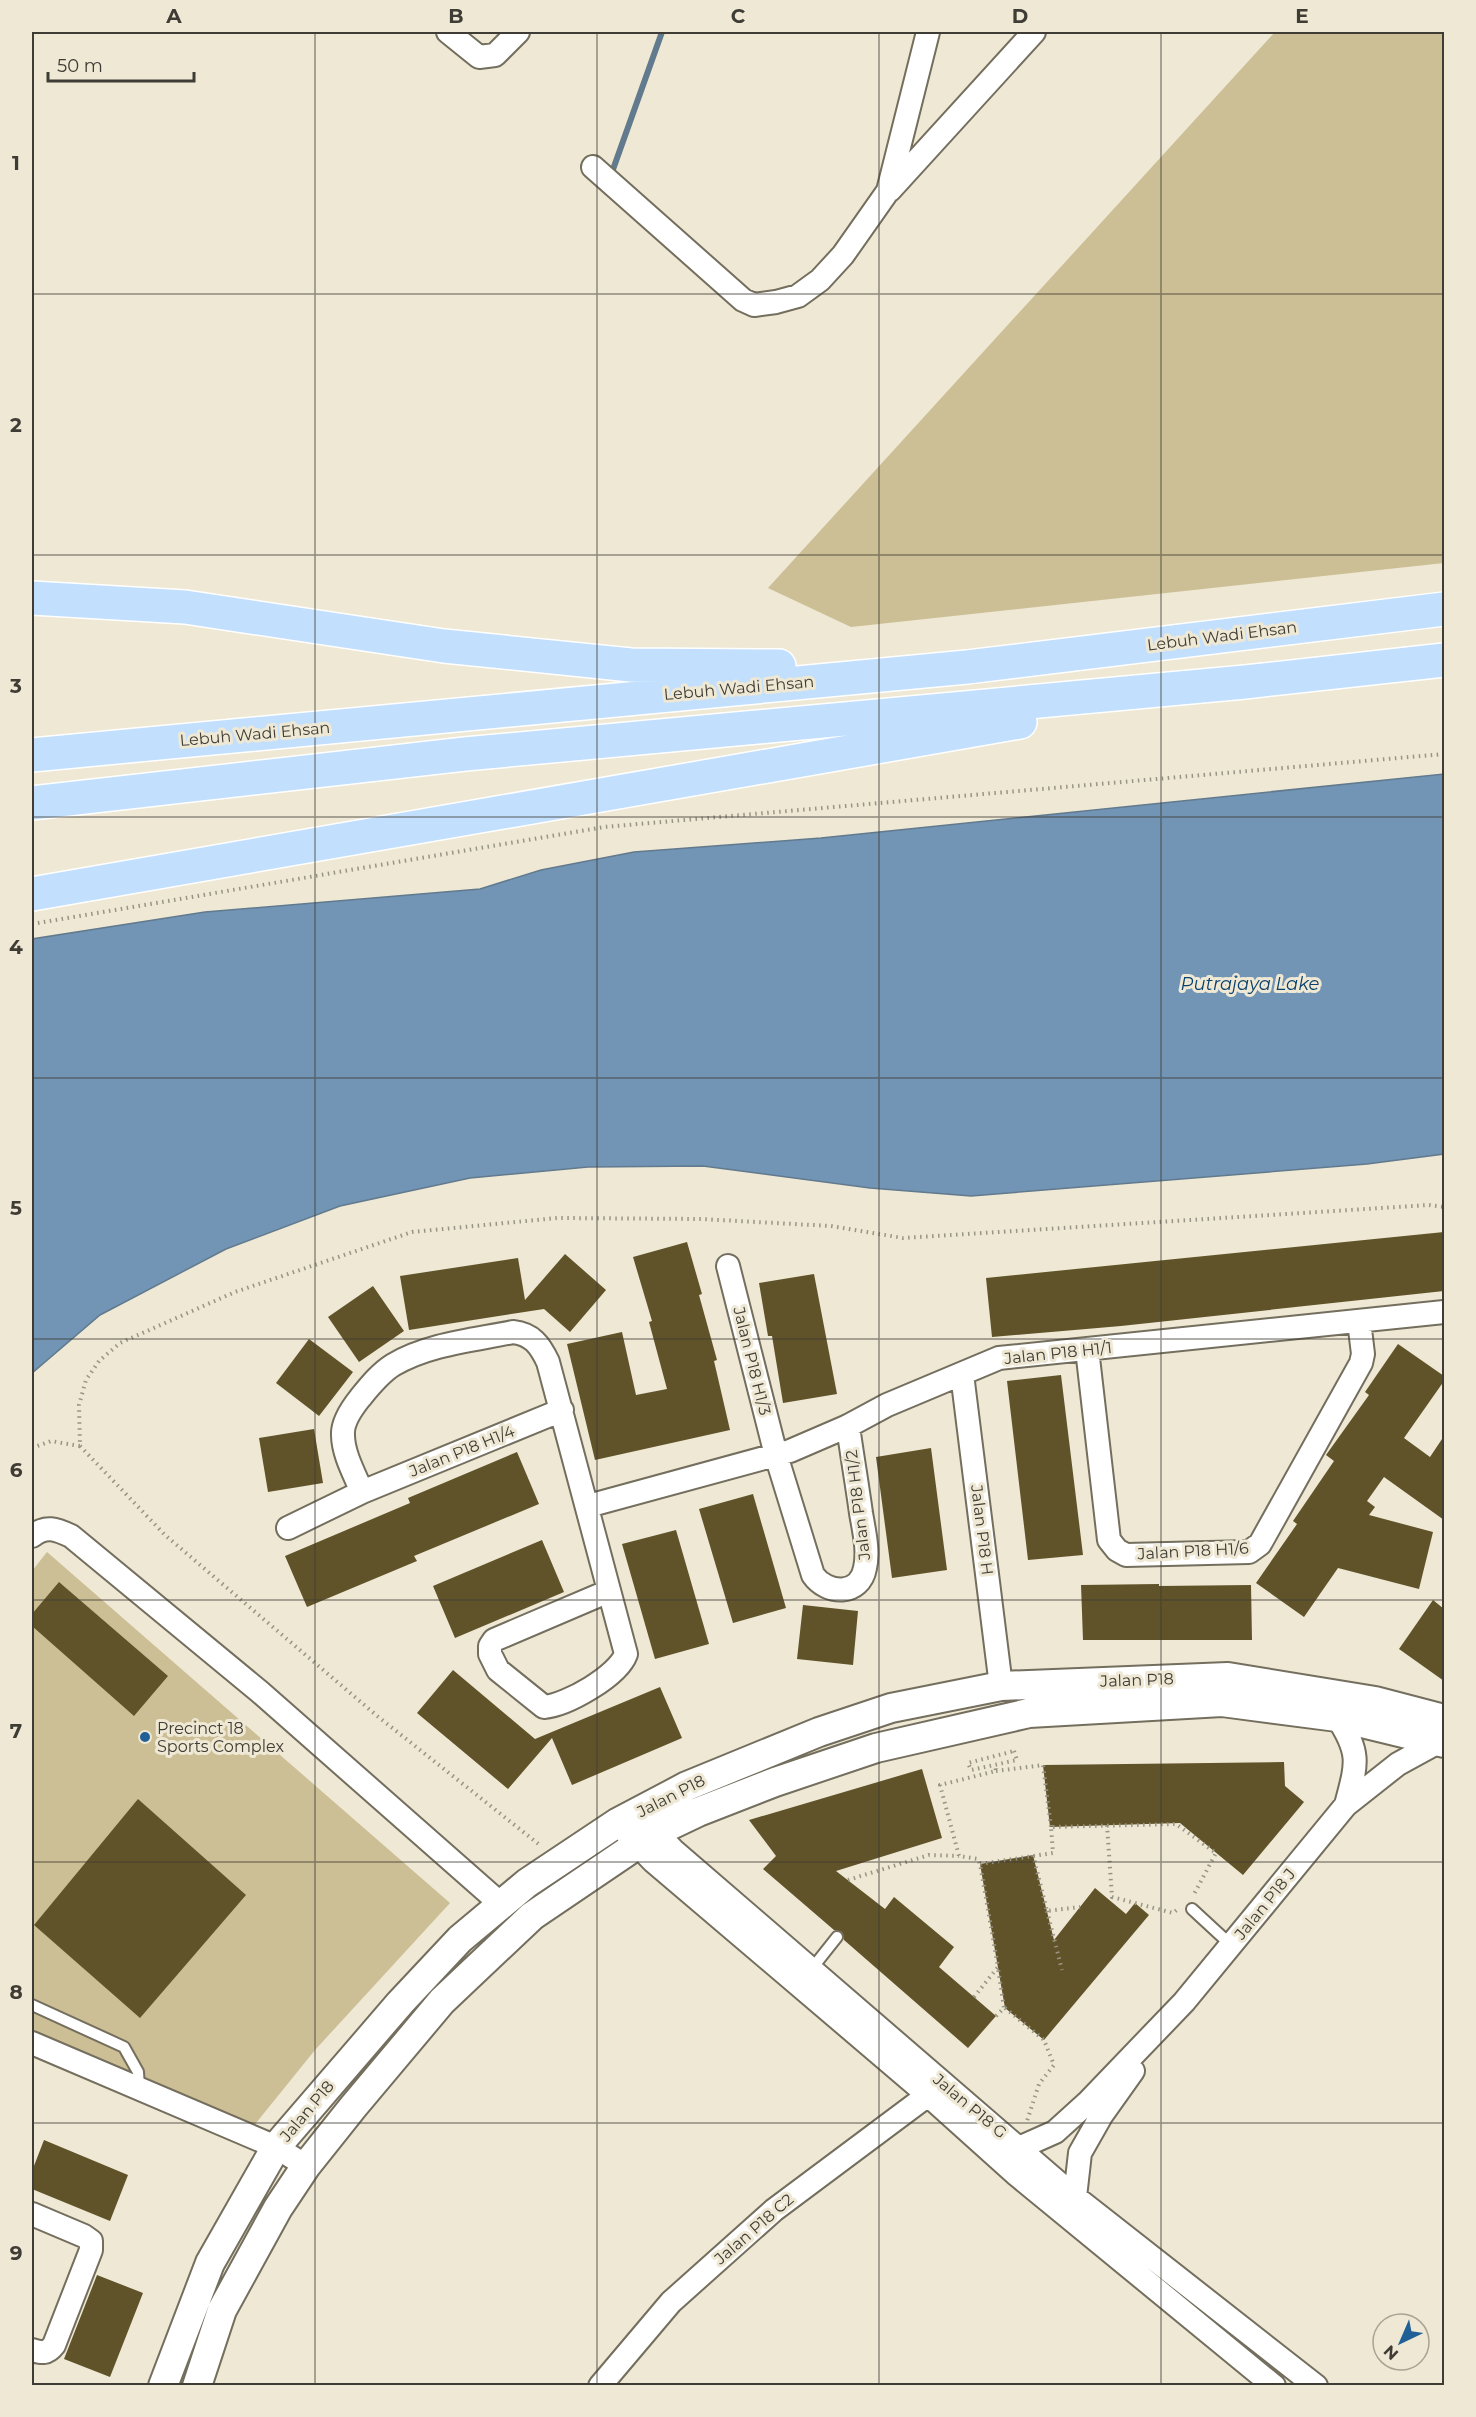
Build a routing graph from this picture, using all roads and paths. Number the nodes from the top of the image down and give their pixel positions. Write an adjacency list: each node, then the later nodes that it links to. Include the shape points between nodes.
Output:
1 (448, 32): 2 (street, via 479,57 495,55)
2 (518, 32)
3 (928, 32): 6 (street)
4 (1035, 32): 6 (street)
5 (593, 168): 6 (street, via 734,293 754,305 798,296 820,280 843,255)
6 (888, 191)
7 (32, 598): 10 (main road, via 185,607 444,646 631,665)
8 (1444, 609): 10 (main road, Lebuh Wadi Ehsan)
9 (1444, 660): 11 (main road)
10 (967, 667): 13 (main road, Lebuh Wadi Ehsan)
11 (1245, 682): 14 (main road, via 465,754); 15 (main road)
12 (1444, 754): 16 (path, via 604,827)
13 (32, 755)
14 (32, 803)
15 (32, 894)
16 (32, 924)
17 (1444, 1208): 25 (path, via 1429,1205 903,1238 831,1226 690,1219 557,1218 412,1232 235,1292 120,1343 99,1361 86,1380 79,1405)
18 (728, 1266): 27 (street, Jalan P18 H1/3)
19 (1444, 1312): 20 (street, Jalan P18 H1/1)
20 (1359, 1321): 21 (street, Jalan P18 H1/1); 21 (street, Jalan P18 H1/6, via 1361,1364 1260,1544 1249,1552 1126,1555 1108,1540)
21 (1087, 1349): 22 (street, Jalan P18 H1/1, via 999,1358)
22 (963, 1374): 24 (street, Jalan P18 H1/1, via 886,1405); 33 (street, Jalan P18 H)
23 (562, 1410): 28 (street, Jalan P18 H1/4); 28 (street, via 543,1351 525,1333 513,1332 425,1351 391,1365 346,1419 342,1436); 29 (street)
24 (848, 1426): 27 (street, Jalan P18 H1/1); 27 (street, Jalan P18 H1/2, via 866,1545 864,1574 852,1587 834,1591 818,1583 813,1575)
25 (80, 1446): 26 (path, via 51,1441); 44 (path, via 165,1535 239,1600 534,1842)
26 (32, 1448)
27 (777, 1455): 29 (street, Jalan P18 H1/1)
28 (362, 1492): 30 (street, Jalan P18 H1/4)
29 (588, 1506): 32 (street)
30 (288, 1528)
31 (32, 1536): 47 (street, via 40,1530 55,1528 71,1536 260,1692)
32 (609, 1591): 32 (street, via 626,1654 623,1663 607,1679 544,1707 492,1662 490,1646 494,1640)
33 (1001, 1686): 35 (street, Jalan P18, via 1228,1677 1375,1701); 41 (street, Jalan P18, via 891,1708 819,1732 687,1786)
34 (1337, 1716): 35 (street, Jalan P18); 38 (street, Jalan P18 J, via 1356,1753); 41 (street, Jalan P18, via 1222,1702 1029,1713 876,1748 698,1812)
35 (1443, 1734): 38 (street, Jalan P18 J)
36 (995, 1765): 36 (path, via 1017,1760 1014,1751 968,1763 971,1770); 37 (path)
37 (996, 1771): 40 (path, via 1043,1765); 43 (path, via 940,1785)
38 (1346, 1805): 53 (street, Jalan P18 J)
39 (1107, 1825): 40 (path); 48 (path, via 1176,1824 1216,1852); 50 (path, via 1112,1897 1173,1913)
40 (1050, 1827): 42 (path, via 1053,1853)
41 (637, 1828): 44 (street, Jalan P18); 56 (street, Jalan P18 G, via 673,1850); 67 (street, Jalan P18, via 532,1916 442,2001)
42 (1033, 1855): 45 (path); 51 (path)
43 (959, 1856): 45 (path, via 978,1858); 46 (path, via 929,1855)
44 (562, 1859): 47 (street, Jalan P18)
45 (980, 1864): 54 (path)
46 (848, 1880)
47 (502, 1905): 65 (street, Jalan P18, via 460,1939 400,2003)
48 (1189, 1905): 53 (lane)
49 (1080, 1907): 51 (path)
50 (1180, 1907)
51 (1047, 1911): 55 (path)
52 (837, 1937): 56 (lane)
53 (1231, 1945): 58 (street, Jalan P18 J)
54 (998, 1967): 57 (path); 61 (path, via 1004,2008)
55 (1062, 1970)
56 (805, 1977): 64 (street, Jalan P18 G); 66 (street, Jalan P18 G)
57 (974, 1996)
58 (1184, 2002): 66 (street, Jalan P18 J, via 1055,2132); 68 (street, Jalan P18 J, via 1101,2116 1080,2153)
59 (32, 2005): 63 (lane, via 124,2047 138,2072)
60 (1005, 2008): 66 (path, via 1044,2040 1054,2065 1039,2084)
61 (996, 2016)
62 (32, 2043): 63 (street)
63 (139, 2088): 65 (street)
64 (928, 2095): 73 (street, Jalan P18 C2, via 774,2210 671,2302); 74 (street, Jalan P18 G, via 1025,2181)
65 (276, 2147): 67 (street); 71 (street, Jalan P18, via 210,2263)
66 (1019, 2148): 68 (street, Jalan P18 G)
67 (306, 2166): 72 (street, Jalan P18, via 278,2208 222,2310)
68 (1075, 2197): 75 (street, Jalan P18 G)
69 (32, 2214): 70 (street, via 91,2241 54,2345 42,2353)
70 (32, 2350)
71 (164, 2385)
72 (196, 2385)
73 (600, 2385)
74 (1275, 2385)
75 (1316, 2385)

